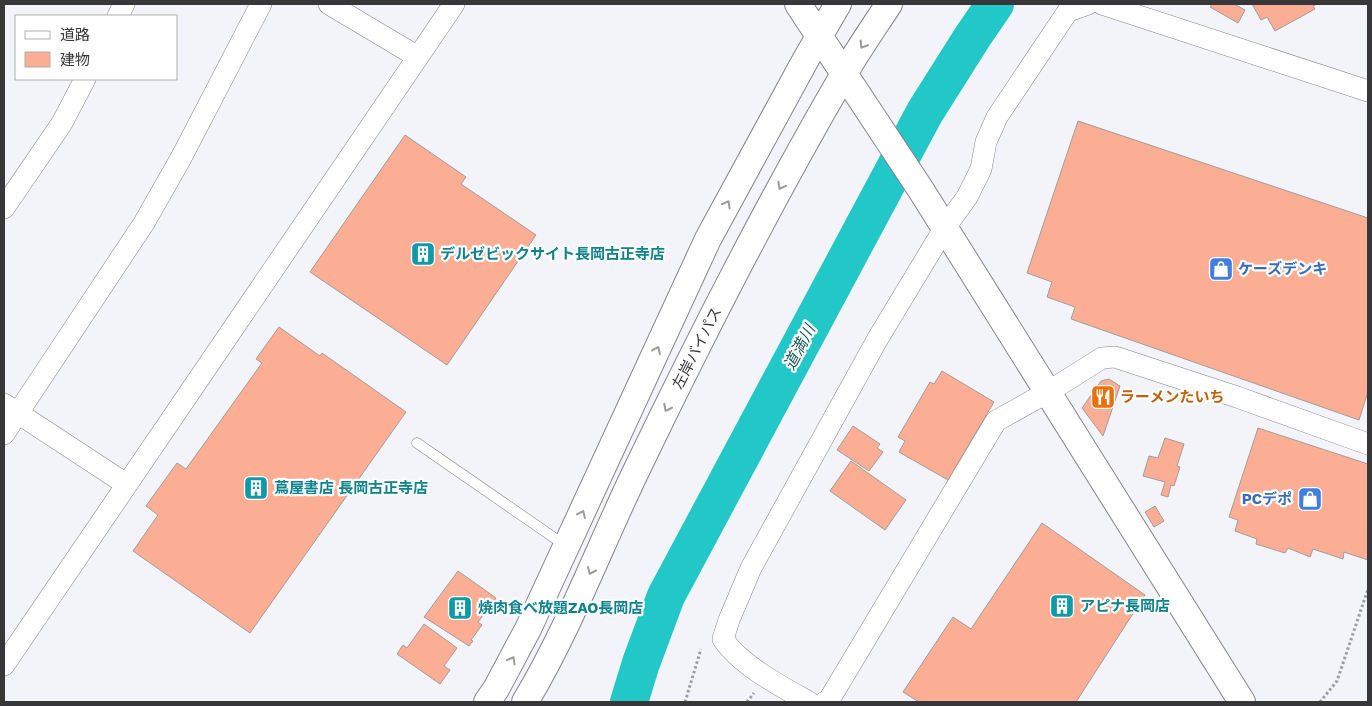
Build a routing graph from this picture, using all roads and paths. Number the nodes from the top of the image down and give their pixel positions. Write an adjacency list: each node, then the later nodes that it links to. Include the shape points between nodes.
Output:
1 (261, 4): 17 (street, via 144,223)
2 (329, 4): 10 (street)
3 (454, 4): 10 (street)
4 (798, 4): 9 (street)
5 (838, 4): 9 (street)
6 (889, 4): 11 (street, 左岸バイパス, one-way to 11)
7 (1088, 4): 15 (street, via 1068,11 997,118 986,142 981,169)
8 (1102, 4): 13 (street)
9 (819, 36): 11 (street); 23 (street, one-way to 9, via 708,239)
10 (418, 57): 22 (street)
11 (845, 72): 15 (street); 21 (street, 左岸バイパス, one-way to 21, via 751,242)
12 (84, 80): 14 (street, via 62,123)
13 (1368, 91)
14 (4, 208)
15 (944, 229): 16 (street); 30 (street, via 877,340 751,568 722,639 730,651)
16 (1048, 392): 20 (street, via 1102,358 1114,357); 31 (street, via 996,421); 32 (street)
17 (11, 408): 18 (street); 22 (street)
18 (4, 434)
19 (417, 443): 23 (lane)
20 (1368, 444)
21 (637, 468): 23 (street, via 612,494 585,548); 28 (street, 左岸バイパス, one-way to 28, via 585,586)
22 (126, 484): 26 (street)
23 (567, 547): 27 (street, one-way to 23, via 528,630)
24 (1368, 589): 33 (path, via 1337,681)
25 (701, 649): 29 (path)
26 (4, 665)
27 (487, 702)
28 (525, 702)
29 (685, 702)
30 (809, 702)
31 (825, 702)
32 (1242, 702)
33 (1320, 702)

